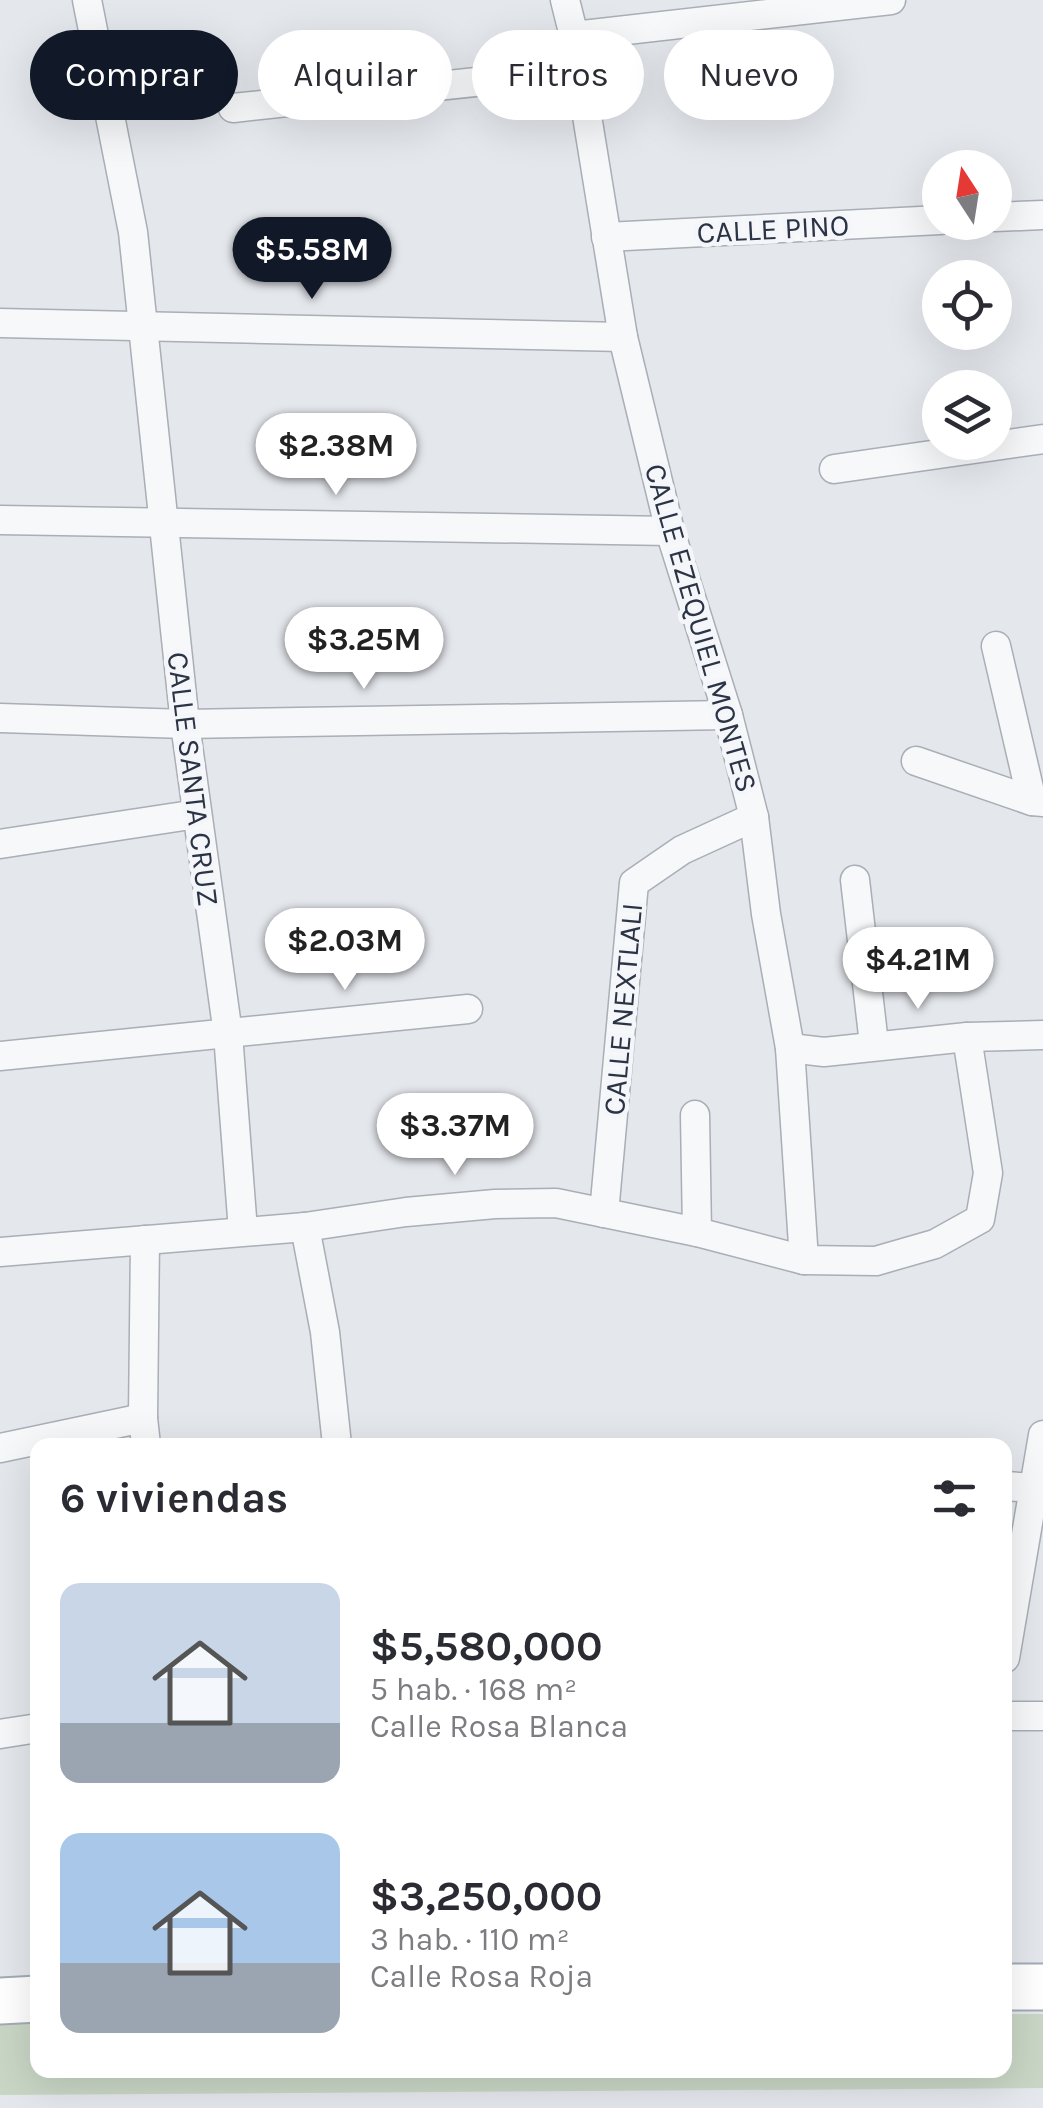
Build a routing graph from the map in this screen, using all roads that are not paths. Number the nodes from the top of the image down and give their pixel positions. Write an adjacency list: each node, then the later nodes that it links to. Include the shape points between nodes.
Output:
1 (86, 0): 14 (street, CALLE SANTA CRUZ, via 133,232)
2 (565, 0): 4 (street, CALLE EZEQUIEL MONTES)
3 (891, 0): 5 (street)
4 (572, 30)
5 (627, 30)
6 (472, 82): 7 (street)
7 (238, 107)
8 (586, 120): 12 (street, CALLE EZEQUIEL MONTES)
9 (1043, 215): 10 (street)
10 (1012, 217)
11 (922, 221): 12 (street, CALLE PINO)
12 (606, 237): 15 (street, CALLE EZEQUIEL MONTES)
13 (0, 323): 14 (street)
14 (144, 327): 15 (street); 19 (street, CALLE SANTA CRUZ)
15 (623, 337): 20 (street, CALLE EZEQUIEL MONTES)
16 (1043, 439): 17 (street)
17 (834, 469)
18 (0, 520): 19 (street)
19 (162, 524): 20 (street); 24 (street, CALLE SANTA CRUZ)
20 (670, 532): 22 (street, CALLE EZEQUIEL MONTES)
21 (996, 646): 26 (street)
22 (728, 715): 24 (street); 28 (street, CALLE EZEQUIEL MONTES)
23 (0, 718): 24 (street)
24 (185, 724): 27 (street, CALLE SANTA CRUZ)
25 (916, 761): 26 (street)
26 (1038, 801)
27 (197, 814): 29 (street); 32 (street, CALLE SANTA CRUZ)
28 (754, 817): 36 (street, CALLE EZEQUIEL MONTES); 39 (street, CALLE NEXTLALI, via 682,850 634,883)
29 (0, 844)
30 (854, 880): 35 (street)
31 (468, 1009): 32 (street)
32 (228, 1034): 37 (street); 41 (street, CALLE SANTA CRUZ)
33 (1043, 1035): 34 (street)
34 (967, 1037): 35 (street); 45 (street, via 988,1173 980,1218 935,1244 876,1261)
35 (874, 1044): 36 (street, via 824,1052)
36 (790, 1048): 45 (street, CALLE EZEQUIEL MONTES)
37 (0, 1056)
38 (695, 1115): 42 (street)
39 (604, 1213): 40 (street, via 496,1204); 42 (street)
40 (305, 1226): 41 (street); 49 (street)
41 (243, 1231): 43 (street)
42 (697, 1232): 45 (street)
43 (145, 1240): 44 (street); 46 (street)
44 (0, 1252)
45 (804, 1260)
46 (144, 1431): 48 (street)
47 (1043, 1435): 53 (street)
48 (85, 1438)
49 (336, 1438)
50 (30, 1444): 51 (street)
51 (0, 1448)
52 (1012, 1486): 53 (street)
53 (1034, 1488): 54 (street)
54 (1012, 1617)
55 (1012, 1716): 56 (street)
56 (1043, 1716)
57 (30, 1729): 58 (street)
58 (0, 1734)
59 (1012, 1986): 60 (main road)
60 (1043, 1986)
61 (30, 1999): 62 (main road)
62 (0, 2001)

